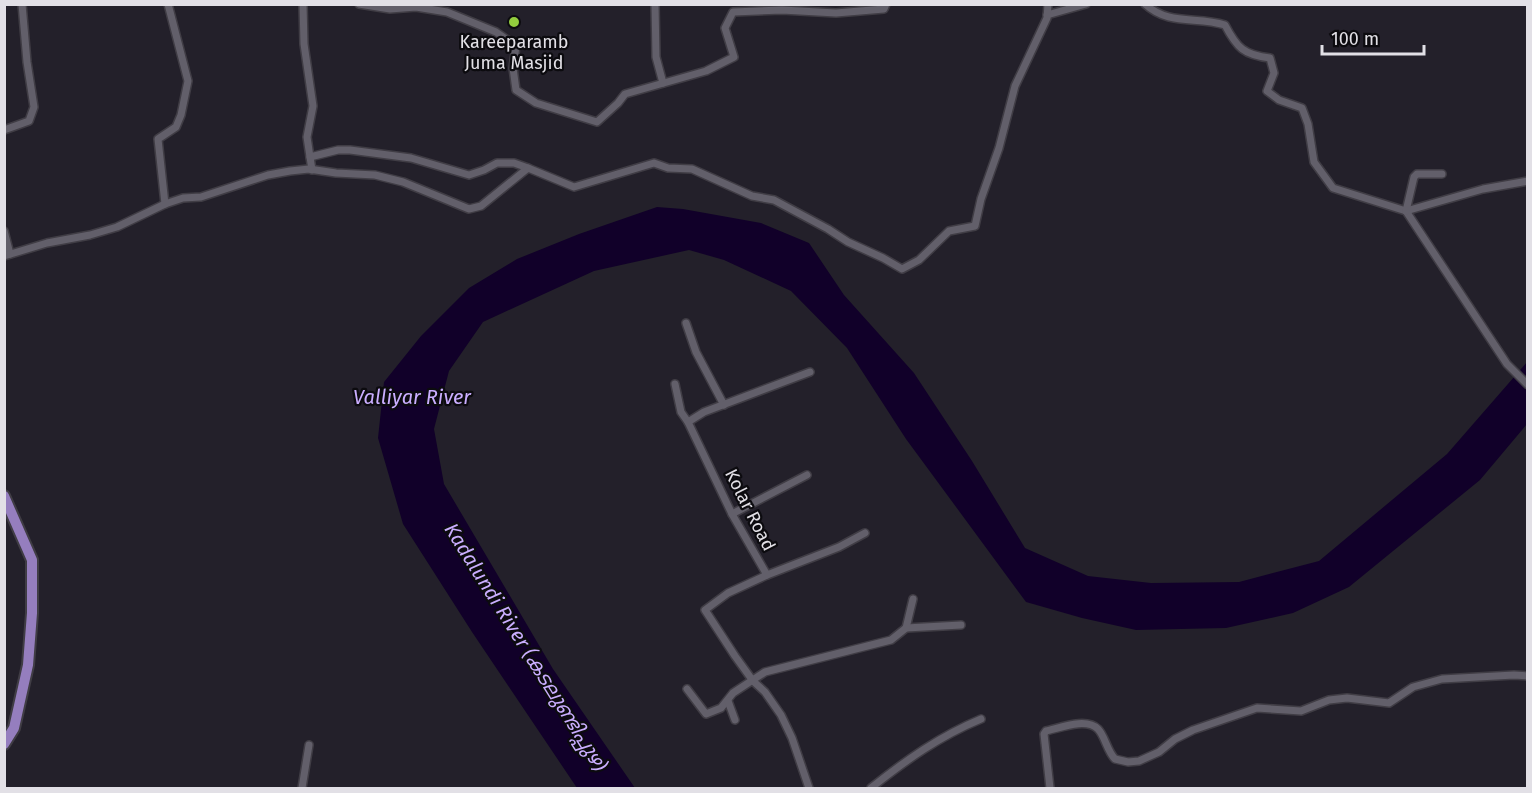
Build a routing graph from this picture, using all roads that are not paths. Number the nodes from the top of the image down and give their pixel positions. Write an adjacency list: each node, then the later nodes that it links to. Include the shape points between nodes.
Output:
1 (22, 4): 14 (street, via 34,107 29,122)
2 (168, 4): 20 (street, via 188,81 176,127 158,139)
3 (303, 4): 15 (street, via 313,106 307,136)
4 (359, 4): 12 (street, via 447,12 496,32)
5 (655, 4): 13 (street, via 656,57)
6 (886, 4): 13 (street, via 884,9 836,13 733,12 725,28 734,57 706,72)
7 (1048, 4): 10 (street)
8 (1086, 4): 10 (street)
9 (1144, 4): 21 (street, via 1155,14 1166,17 1225,25 1235,45 1256,57 1270,58 1274,73 1267,91 1302,108 1314,162 1333,188)
10 (1047, 15): 16 (street, via 1015,86 975,226 949,231 920,260 902,269 774,200 752,196 692,169 654,163 574,187)
11 (507, 31): 12 (street)
12 (516, 46): 13 (street, via 516,90 536,103 597,122 625,94)
13 (663, 83)
14 (4, 130)
15 (310, 158): 16 (street, via 350,150 411,158 469,175 497,163); 17 (street)
16 (528, 168): 17 (street, via 481,206 469,209 375,175)
17 (312, 170): 20 (street, via 268,175 230,189)
18 (1442, 174): 21 (street, via 1414,177)
19 (1527, 181): 21 (street)
20 (165, 204): 23 (street, via 108,230)
21 (1406, 211): 27 (street, via 1507,364)
22 (4, 231): 23 (street)
23 (7, 255)
24 (686, 323): 28 (street, via 696,352)
25 (810, 372): 28 (street)
26 (675, 384): 29 (street, Kolar Road, via 681,412)
27 (1527, 385)
28 (724, 405): 29 (street)
29 (688, 422): 32 (street, Kolar Road)
30 (807, 475): 32 (street)
31 (4, 496): 44 (main road, via 32,560 28,665 14,728)
32 (732, 514): 34 (street, Kolar Road)
33 (865, 532): 34 (street, via 839,547)
34 (767, 575): 39 (street, Kolar Road, via 728,592 705,610)
35 (913, 599): 37 (street)
36 (961, 625): 37 (street)
37 (906, 628): 39 (street, via 891,640 765,672)
38 (1527, 676): 49 (street, via 1442,680 1413,687 1389,703 1347,698 1300,711 1257,708 1192,730 1139,761 1115,759 1099,729 1089,724 1046,731)
39 (753, 681): 41 (street); 47 (street, Kolar Road, via 781,715)
40 (687, 689): 41 (street, via 706,714)
41 (728, 701): 43 (street)
42 (981, 718): 48 (street, via 927,746)
43 (735, 720)
44 (4, 744)
45 (309, 745): 46 (street)
46 (302, 789)
47 (809, 789)
48 (871, 789)
49 (1050, 789)

